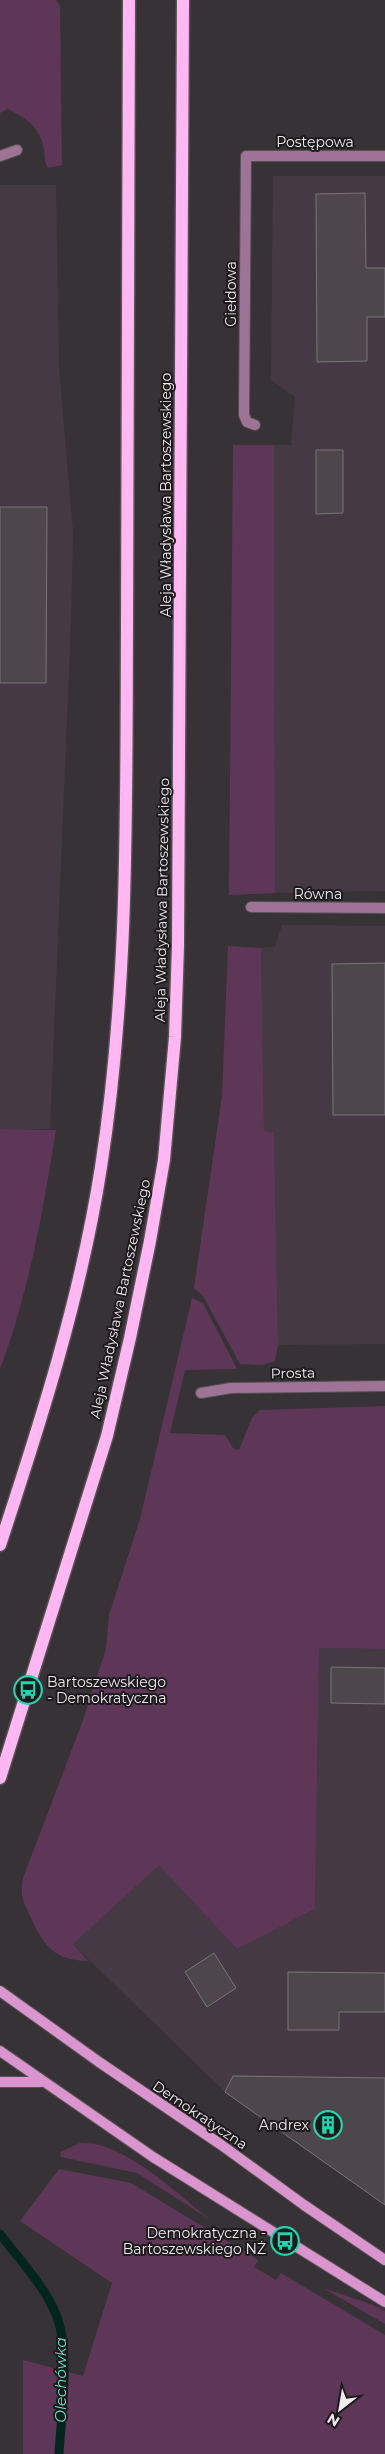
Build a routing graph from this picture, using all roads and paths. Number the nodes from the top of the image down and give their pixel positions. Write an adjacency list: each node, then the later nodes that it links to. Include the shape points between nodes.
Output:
1 (129, 0): 12 (main road, via 126,894 116,1055 101,1171 86,1250 48,1402)
2 (183, 0): 13 (main road, Aleja Władysława Bartoszewskiego, via 178,935 164,1160 150,1241 107,1436)
3 (17, 150): 4 (street)
4 (0, 156)
5 (246, 156): 6 (street, Postępowa); 7 (street, Giełdowa, via 244,415 247,422)
6 (385, 156)
7 (255, 425)
8 (251, 907): 9 (street, Równa)
9 (385, 908)
10 (385, 1386): 11 (street, Prosta, via 230,1388)
11 (201, 1393)
12 (0, 1544)
13 (0, 1778)
14 (0, 1990): 18 (street, Demokratyczna)
15 (0, 2051): 17 (street)
16 (0, 2082): 17 (street)
17 (44, 2083): 19 (street, via 152,2157)
18 (385, 2260)
19 (385, 2302)

